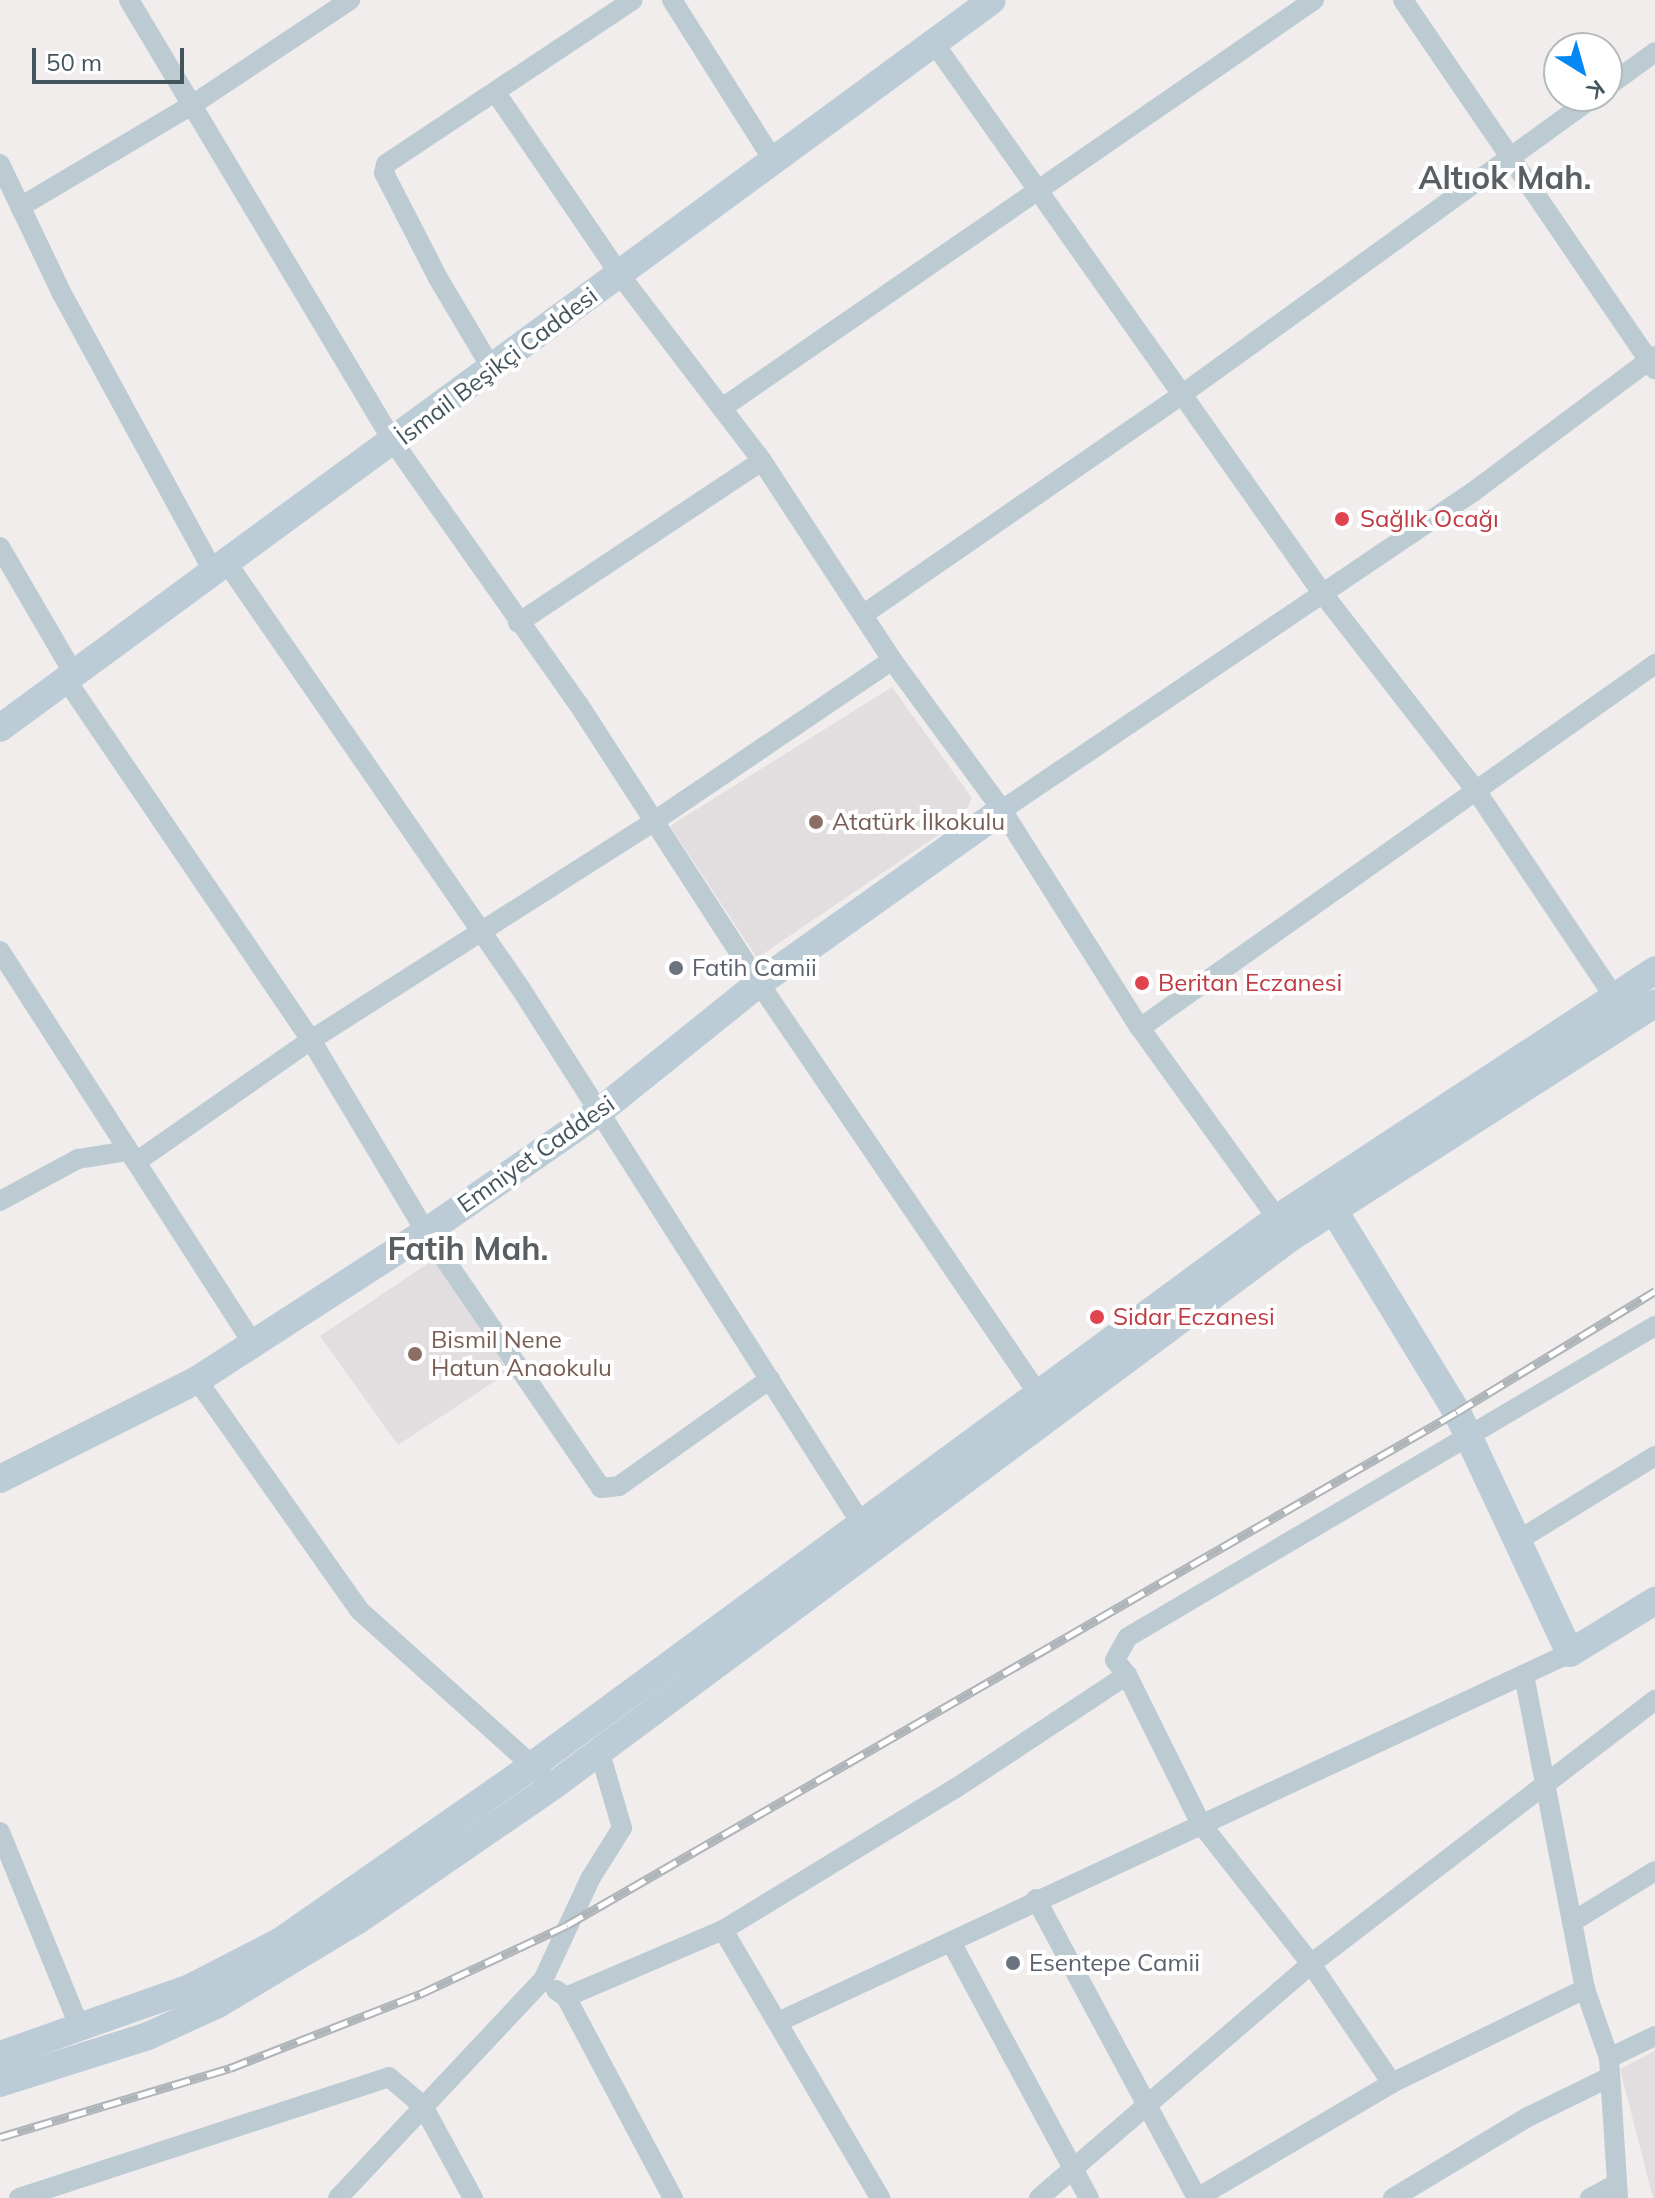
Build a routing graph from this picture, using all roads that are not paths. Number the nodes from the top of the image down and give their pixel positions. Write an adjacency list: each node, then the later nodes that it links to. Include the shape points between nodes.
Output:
1 (129, 0): 12 (street)
2 (350, 0): 12 (street)
3 (633, 0): 11 (street)
4 (672, 0): 14 (street)
5 (992, 0): 8 (street, İsmail Beşikçi Caddesi)
6 (1314, 0): 17 (street)
7 (1403, 0): 15 (street)
8 (934, 43): 14 (street, İsmail Beşikçi Caddesi); 17 (street)
9 (1655, 52): 10 (street)
10 (1623, 75)
11 (496, 93): 19 (street); 21 (street, via 386,164 384,173)
12 (192, 105): 18 (street); 24 (street)
13 (1574, 112): 15 (street)
14 (772, 158): 19 (street, İsmail Beşikçi Caddesi)
15 (1510, 160): 20 (street); 22 (street)
16 (0, 164): 18 (street)
17 (1039, 192): 22 (street); 23 (street)
18 (20, 207): 27 (street)
19 (620, 275): 21 (street, İsmail Beşikçi Caddesi); 23 (street)
20 (1653, 362): 28 (street)
21 (492, 369): 24 (street, İsmail Beşikçi Caddesi)
22 (1184, 393): 28 (street); 29 (street)
23 (722, 408): 25 (street)
24 (394, 443): 27 (street, İsmail Beşikçi Caddesi); 30 (street)
25 (762, 461): 29 (street); 30 (street)
26 (0, 547): 33 (street)
27 (221, 568): 33 (street, İsmail Beşikçi Caddesi); 38 (street)
28 (1323, 594): 35 (street); 36 (street)
29 (864, 614): 31 (street)
30 (518, 623): 37 (street, via 579,705)
31 (892, 660): 36 (street); 37 (street)
32 (1655, 664): 35 (street)
33 (71, 678): 34 (street, İsmail Beşikçi Caddesi); 46 (street)
34 (0, 728)
35 (1477, 792): 42 (street); 45 (street)
36 (1002, 810): 41 (street, Emniyet Caddesi); 45 (street)
37 (653, 822): 38 (street); 41 (street)
38 (480, 930): 46 (street); 47 (street)
39 (0, 951): 48 (street)
40 (1655, 970): 42 (street)
41 (759, 983): 47 (street, Emniyet Caddesi); 57 (street)
42 (1614, 997): 44 (street); 51 (street)
43 (1655, 1004): 44 (street)
44 (1630, 1020): 50 (street)
45 (1140, 1028): 51 (street)
46 (311, 1040): 48 (street); 52 (street)
47 (600, 1111): 52 (street, Emniyet Caddesi); 55 (street)
48 (132, 1157): 49 (street, via 78,1159); 54 (street)
49 (0, 1201)
50 (1333, 1209): 51 (street); 58 (street, via 1457,1412)
51 (1284, 1228): 57 (street); 61 (street)
52 (426, 1232): 54 (street, Emniyet Caddesi); 55 (street, via 601,1488 619,1486)
53 (1655, 1326): 58 (street)
54 (253, 1344): 56 (street, Emniyet Caddesi)
55 (770, 1379): 61 (street)
56 (197, 1380): 60 (street, Emniyet Caddesi); 69 (street, via 359,1610)
57 (1040, 1396): 61 (street)
58 (1467, 1440): 62 (street); 65 (street, via 1128,1637 1115,1660)
59 (1655, 1456): 62 (street)
60 (0, 1479)
61 (868, 1533): 68 (street); 69 (street)
62 (1517, 1541): 64 (street)
63 (1655, 1601): 64 (street)
64 (1570, 1653): 66 (street)
65 (1127, 1675): 72 (street); 77 (street, via 956,1788)
66 (1524, 1675): 70 (street); 72 (street)
67 (1655, 1700): 70 (street)
68 (599, 1750): 71 (street); 80 (street, via 622,1828 590,1879)
69 (533, 1765): 71 (street); 84 (street, via 281,1941 190,1988)
70 (1548, 1781): 76 (street); 79 (street)
71 (553, 1786): 88 (street, via 358,1920 218,2004 148,2036)
72 (1201, 1824): 75 (street); 79 (street)
73 (0, 1832): 84 (street)
74 (1655, 1871): 76 (street)
75 (1036, 1899): 78 (street); 91 (street)
76 (1572, 1922): 81 (street)
77 (723, 1930): 82 (street); 83 (street)
78 (951, 1942): 83 (street); 92 (street)
79 (1311, 1964): 89 (street); 91 (street)
80 (543, 1980): 82 (street); 90 (street)
81 (1585, 1989): 87 (street); 89 (street)
82 (566, 1997): 98 (street)
83 (778, 2022): 99 (street)
84 (81, 2030): 86 (street)
85 (1655, 2036): 87 (street)
86 (0, 2055)
87 (1609, 2067): 94 (street); 103 (street)
88 (0, 2083)
89 (1392, 2083): 102 (street)
90 (423, 2106): 93 (street, via 389,2077); 96 (street); 97 (street)
91 (1144, 2106): 92 (street); 102 (street)
92 (1073, 2169): 100 (street); 101 (street)
93 (77, 2190): 95 (street)
94 (1616, 2191): 104 (street)
95 (19, 2198)
96 (338, 2198)
97 (473, 2198)
98 (673, 2198)
99 (880, 2198)
100 (1039, 2198)
101 (1089, 2198)
102 (1197, 2198)
103 (1393, 2198)
104 (1590, 2198)

